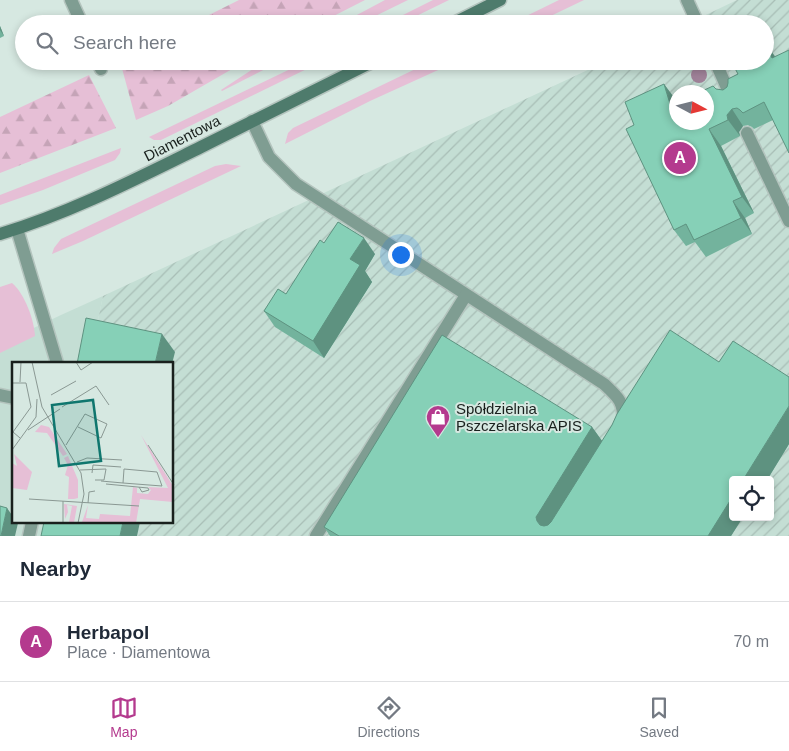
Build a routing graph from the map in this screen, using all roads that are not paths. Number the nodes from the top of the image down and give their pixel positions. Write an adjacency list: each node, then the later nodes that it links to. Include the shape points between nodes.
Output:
1 (71, 0): 4 (lane)
2 (500, 0): 5 (street)
3 (687, 0): 6 (lane)
4 (78, 15)
5 (470, 15)
6 (694, 15)
7 (356, 70): 10 (street, Diamentowa)
8 (718, 70): 9 (lane)
9 (732, 99)
10 (252, 122): 13 (street, Diamentowa, via 144,176); 15 (lane, via 269,157 296,184)
11 (747, 133): 12 (lane)
12 (789, 221)
13 (17, 229): 14 (street, Diamentowa); 16 (lane)
14 (0, 234)
15 (466, 294): 17 (lane, via 604,384 623,407); 18 (lane)
16 (57, 362)
17 (621, 431)
18 (316, 536)

